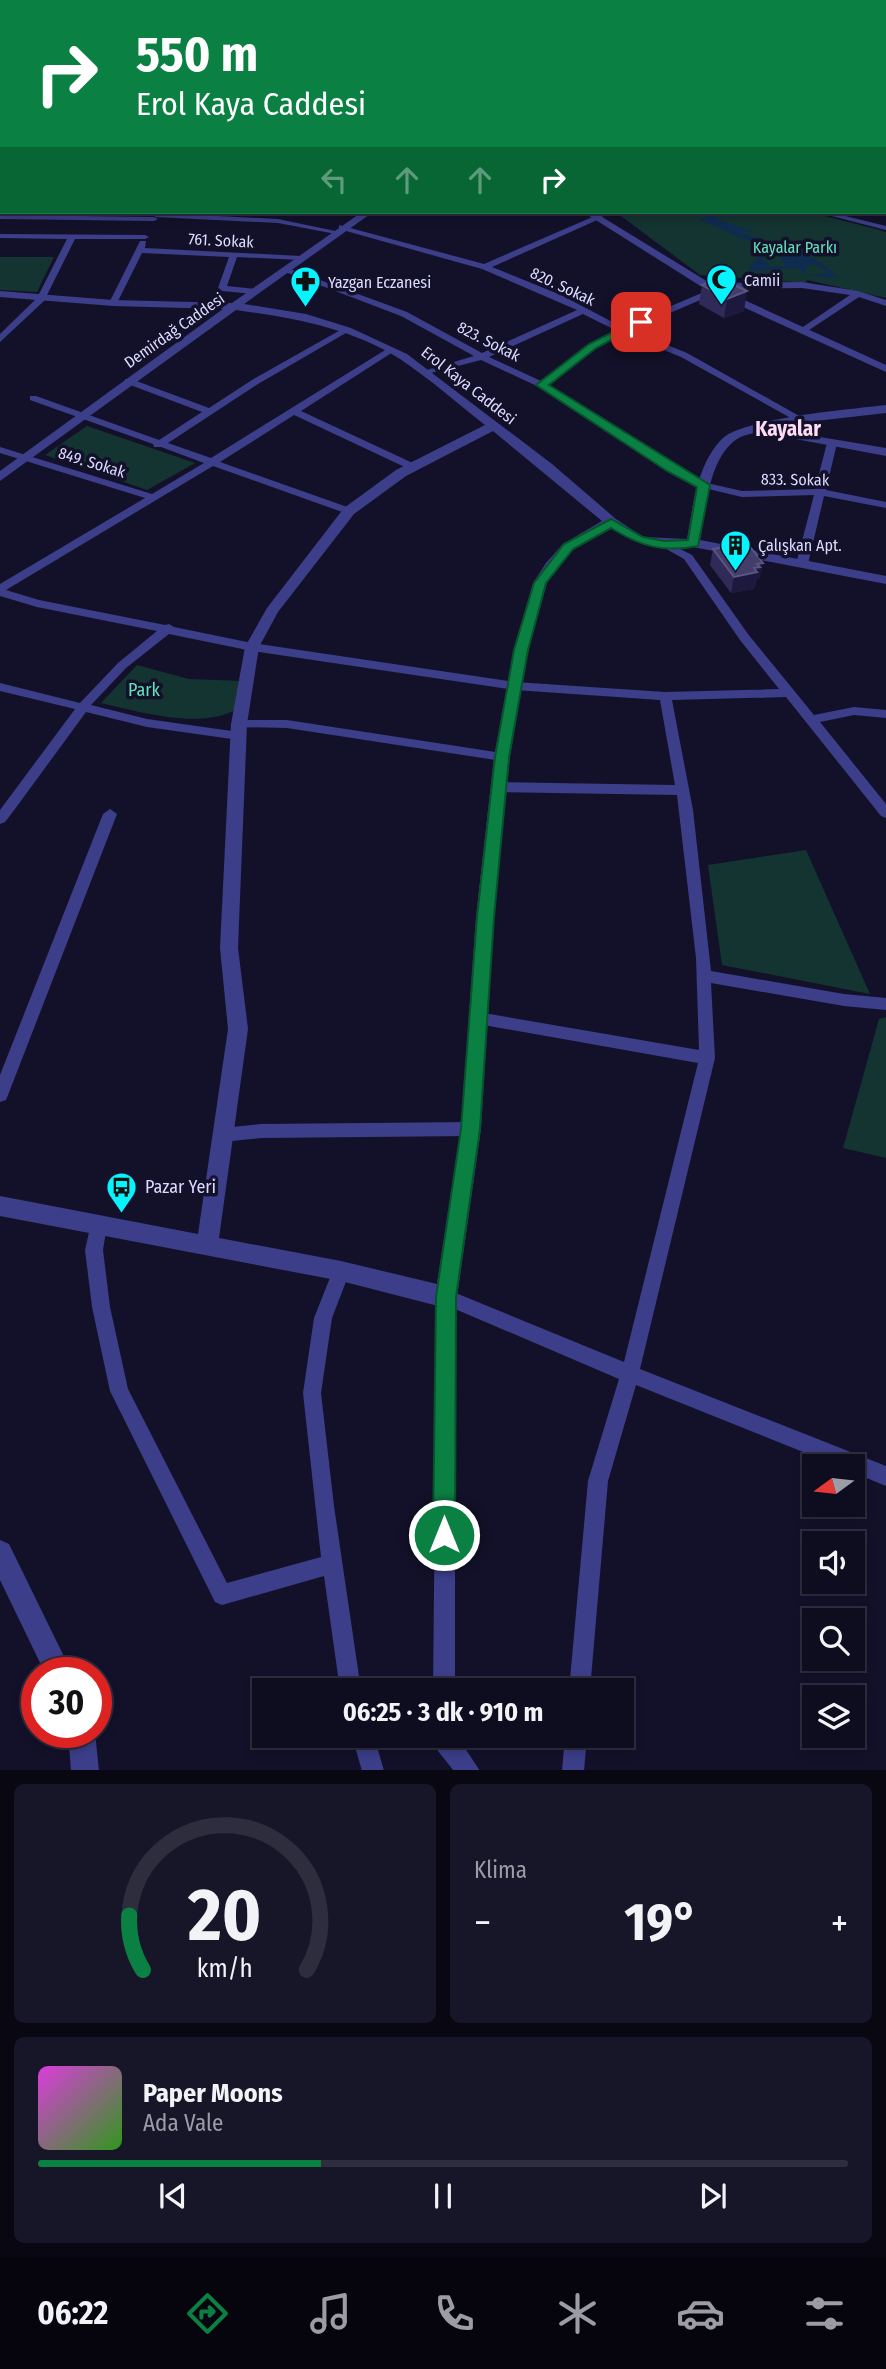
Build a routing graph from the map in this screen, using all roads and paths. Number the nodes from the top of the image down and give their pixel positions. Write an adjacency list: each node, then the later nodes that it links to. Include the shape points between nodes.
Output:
1 (365, 214): 8 (street, Demirdağ Caddesi)
2 (594, 214): 15 (street); 17 (street)
3 (828, 214): 7 (street)
4 (96, 215): 5 (street, 820. Sokak); 6 (street, 820. Sokak)
5 (157, 215): 8 (street, 820. Sokak, via 278,221); 11 (street)
6 (0, 217)
7 (886, 228)
8 (339, 230): 14 (street, Demirdağ Caddesi); 15 (street, 820. Sokak)
9 (0, 236): 10 (street)
10 (72, 237): 11 (street); 21 (street)
11 (145, 237): 12 (street)
12 (139, 250): 13 (street, 761. Sokak); 22 (street)
13 (234, 254): 14 (street, 761. Sokak); 18 (street, via 222,288)
14 (301, 257): 16 (street, Demirdağ Caddesi)
15 (485, 267): 25 (street, 820. Sokak)
16 (284, 270): 18 (street, Demirdağ Caddesi); 31 (street, 823. Sokak, via 404,314)
17 (714, 290): 20 (street, via 751,284 802,285); 27 (street); 28 (street)
18 (254, 291): 24 (street, Demirdağ Caddesi)
19 (0, 294): 21 (street, Erol Kaya Caddesi)
20 (858, 294): 23 (street); 28 (street)
21 (41, 299): 22 (street, Erol Kaya Caddesi); 29 (street)
22 (113, 303): 24 (street, Erol Kaya Caddesi)
23 (886, 303)
24 (234, 306): 26 (street, Erol Kaya Caddesi, via 302,316); 34 (street, Demirdağ Caddesi)
25 (584, 310): 27 (street, 820. Sokak); 31 (street)
26 (347, 330): 30 (street, Erol Kaya Caddesi); 38 (street)
27 (622, 330): 35 (street); 41 (street, 820. Sokak, via 684,355)
28 (803, 331): 32 (street)
29 (0, 339)
30 (390, 350): 33 (street, Erol Kaya Caddesi); 39 (street)
31 (482, 357): 33 (street); 35 (street, 823. Sokak)
32 (886, 369)
33 (426, 373): 42 (street, Erol Kaya Caddesi)
34 (128, 381): 38 (street); 40 (street, Demirdağ Caddesi)
35 (542, 385): 52 (street, 823. Sokak, via 671,469)
36 (33, 398): 40 (street)
37 (886, 409): 41 (street)
38 (209, 411): 45 (street)
39 (294, 411): 49 (street); 50 (street)
40 (79, 417): 45 (street); 48 (street, Demirdağ Caddesi)
41 (797, 419): 43 (street)
42 (493, 426): 50 (street); 57 (street, Erol Kaya Caddesi)
43 (752, 430): 44 (street); 52 (street, via 727,440)
44 (832, 443): 47 (street); 53 (street)
45 (158, 445): 49 (street)
46 (0, 450): 48 (street, 849. Sokak)
47 (886, 452)
48 (23, 458): 51 (street, Demirdağ Caddesi); 54 (street, 849. Sokak)
49 (211, 462): 54 (street); 56 (street)
50 (413, 467): 56 (street)
51 (0, 477)
52 (704, 485): 53 (street, 833. Sokak, via 742,494); 58 (street)
53 (820, 492): 55 (street, 833. Sokak); 60 (street)
54 (152, 496): 62 (street)
55 (886, 505)
56 (349, 511): 64 (street, via 272,611)
57 (611, 522): 59 (street, Erol Kaya Caddesi, via 639,540); 65 (street, via 568,547 540,583)
58 (693, 543): 59 (street, Erol Kaya Caddesi); 60 (street, Erol Kaya Caddesi)
59 (665, 544): 67 (street, via 688,557)
60 (802, 564): 61 (street, Erol Kaya Caddesi)
61 (886, 580)
62 (0, 590): 63 (street, via 37,603)
63 (169, 628): 64 (street); 69 (street, via 108,679)
64 (252, 648): 65 (street); 72 (street)
65 (515, 686): 68 (street); 73 (street)
66 (0, 687): 69 (street)
67 (788, 693): 68 (street); 71 (street)
68 (665, 696): 75 (street)
69 (82, 708): 72 (street, via 147,723); 78 (street)
70 (886, 714): 71 (street, via 854,712)
71 (810, 720): 76 (street)
72 (239, 730): 73 (street, via 287,724); 85 (street, via 229,948 238,1029)
73 (502, 757): 74 (street)
74 (499, 787): 75 (street); 81 (street)
75 (683, 790): 79 (street)
76 (886, 813)
77 (110, 814): 83 (street)
78 (0, 819)
79 (703, 976): 80 (street); 82 (street)
80 (886, 1004)
81 (478, 1018): 82 (street); 84 (street)
82 (707, 1058): 91 (street)
83 (0, 1095)
84 (471, 1129): 85 (street); 90 (street)
85 (223, 1135): 88 (street)
86 (0, 1206): 87 (street)
87 (98, 1225): 88 (street); 94 (street, via 94,1250 101,1307 120,1391 222,1595)
88 (207, 1245): 89 (street)
89 (341, 1271): 90 (street); 94 (street, via 323,1318 312,1393)
90 (446, 1297): 91 (street); 97 (street)
91 (630, 1374): 92 (street); 98 (street, via 598,1480)
92 (886, 1476)
93 (0, 1553): 95 (street)
94 (332, 1564): 96 (street)
95 (51, 1657)
96 (349, 1678)
97 (444, 1678)
98 (581, 1678)
99 (83, 1748): 103 (street)
100 (367, 1748): 104 (street)
101 (450, 1748): 105 (street)
102 (575, 1748): 106 (street)
103 (85, 1770)
104 (373, 1770)
105 (469, 1770)
106 (572, 1770)

